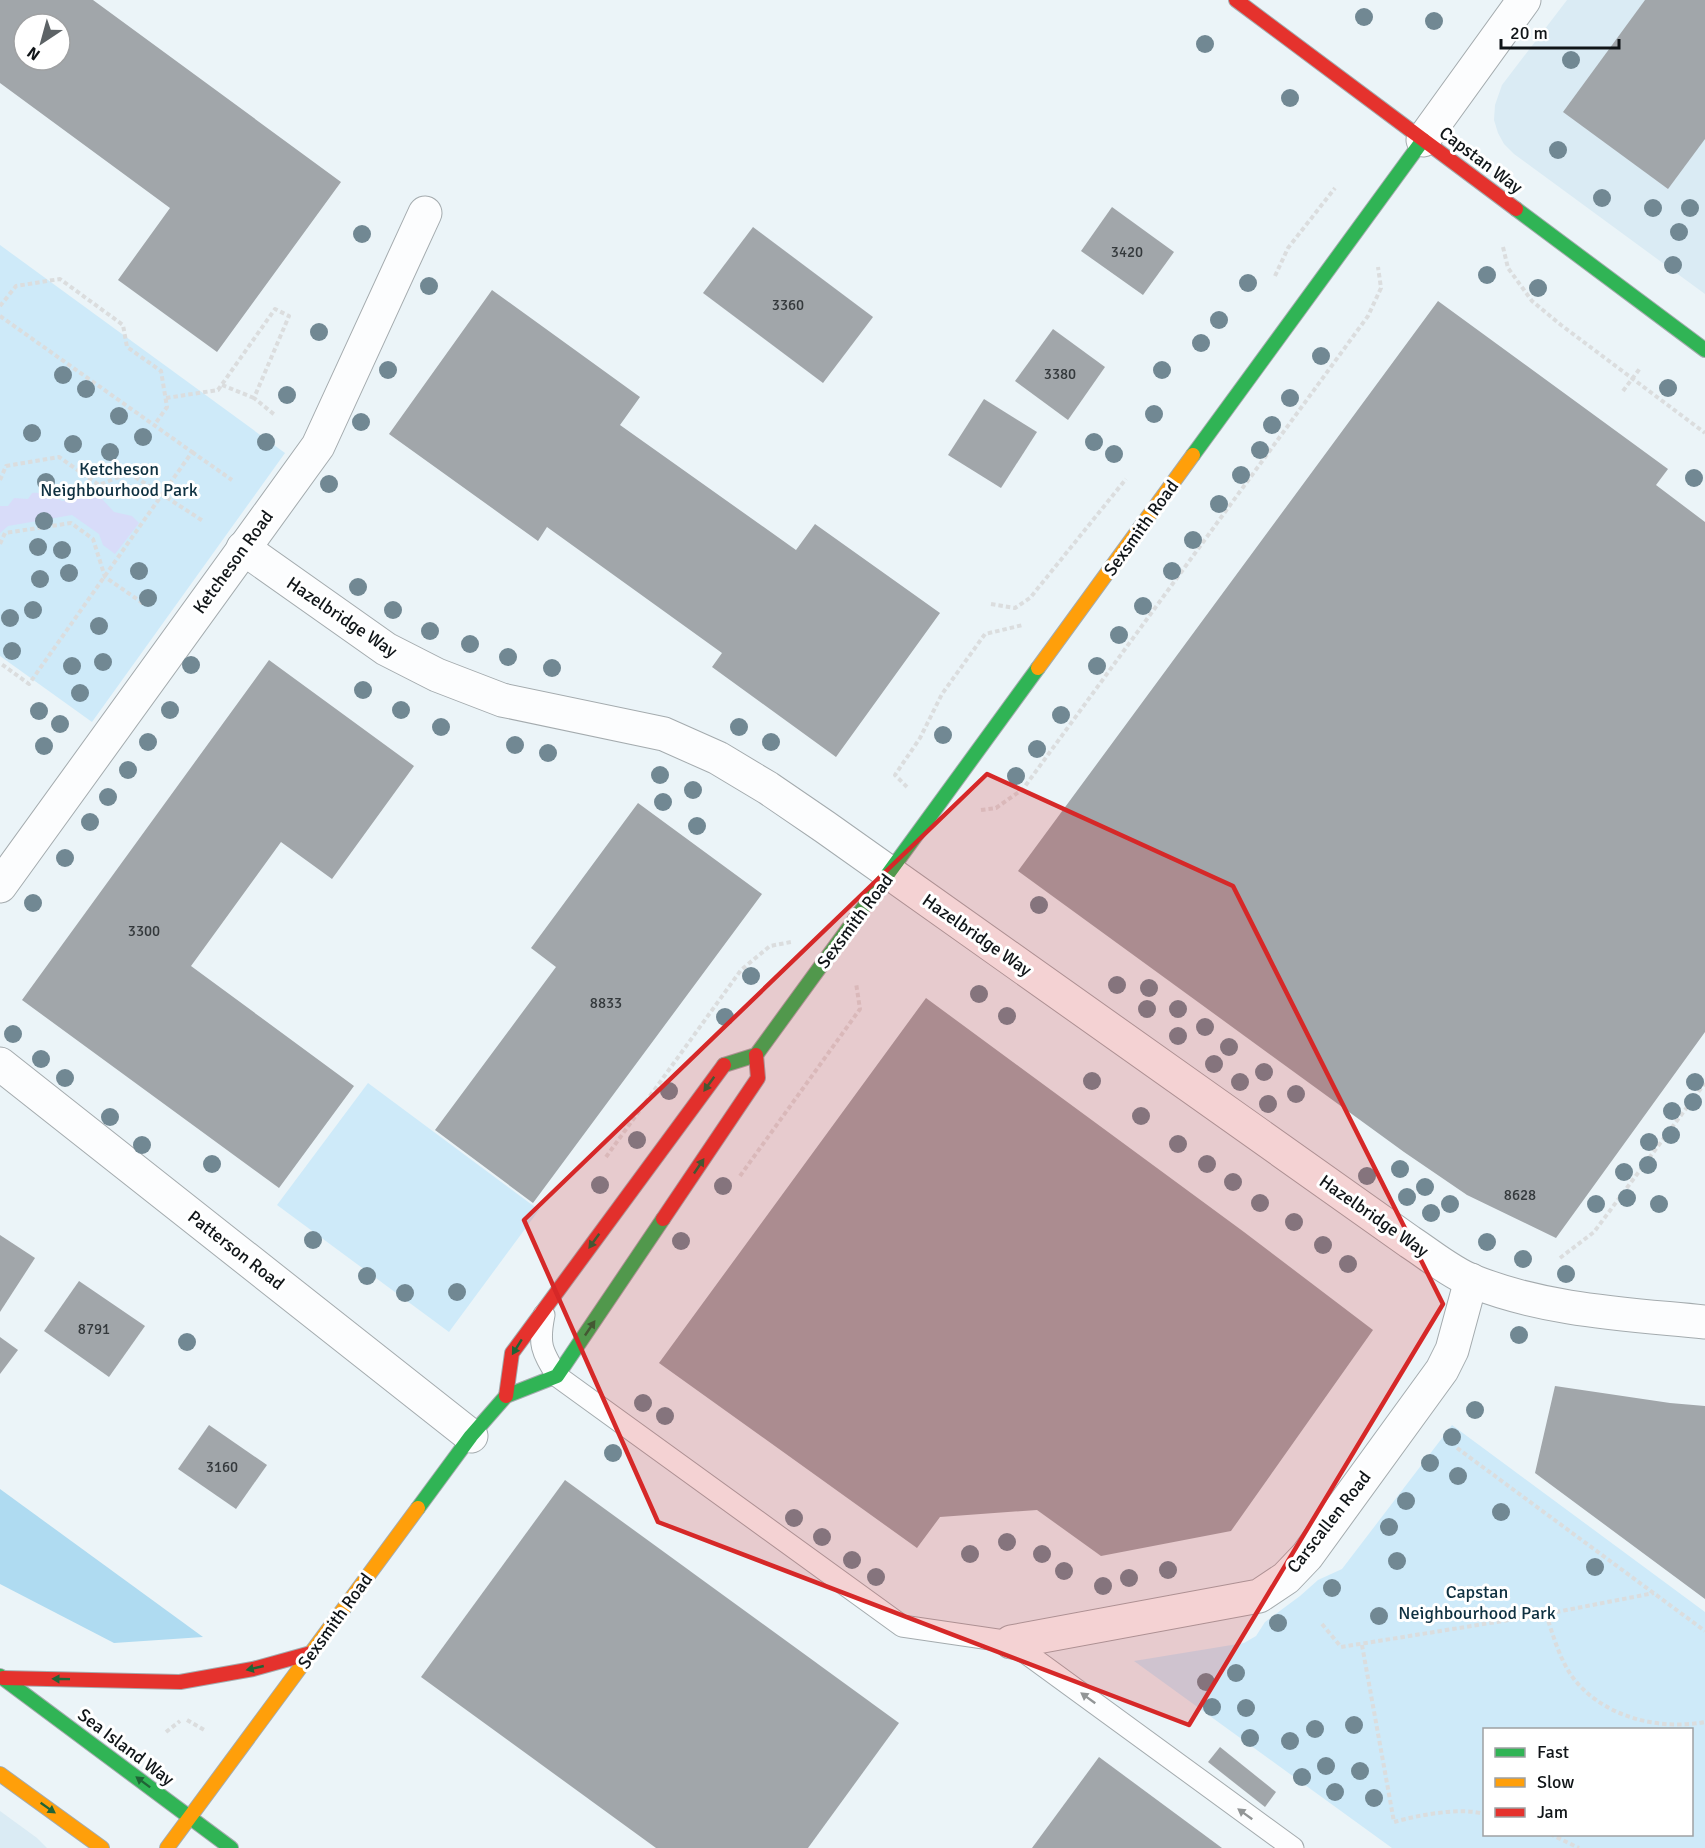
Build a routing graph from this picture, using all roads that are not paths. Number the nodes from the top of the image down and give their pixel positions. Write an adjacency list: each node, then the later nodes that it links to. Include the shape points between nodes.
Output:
1 (1236, 0): 3 (street, Capstan Way)
2 (1524, 0): 3 (street, Sexsmith Road)
3 (1424, 140): 5 (street, Capstan Way); 7 (street, Sexsmith Road)
4 (425, 213): 6 (street, Ketcheson Road, via 318,446)
5 (1705, 350)
6 (243, 548): 7 (street, Hazelbridge Way, via 386,649 436,675 502,700 664,734 718,758 768,788); 8 (street, Ketcheson Road)
7 (890, 874): 9 (street, Sexsmith Road); 11 (street, Hazelbridge Way, via 1410,1242)
8 (0, 886)
9 (756, 1055): 12 (street, one-way to 12, via 723,1065); 14 (street, one-way to 9, via 758,1078)
10 (0, 1064): 16 (street, Patterson Road)
11 (1471, 1280): 13 (street, Hazelbridge Way, via 1543,1304); 17 (street, Carscallen Road, via 1452,1350 1442,1370 1307,1556 1286,1578 1259,1596)
12 (546, 1306): 14 (lane, via 540,1335 544,1354); 15 (street, one-way to 15, via 512,1353)
13 (1705, 1322)
14 (557, 1376): 15 (street, Sexsmith Road); 17 (lane, via 902,1626)
15 (506, 1396): 16 (street, Sexsmith Road)
16 (471, 1436): 18 (street, Sexsmith Road)
17 (1011, 1642): 25 (lane, one-way to 17)
18 (311, 1653): 19 (street, one-way to 19, via 253,1669 180,1682); 21 (street, Sexsmith Road)
19 (1, 1677): 21 (street, Sea Island Way, one-way to 19)
20 (0, 1774): 22 (street, one-way to 22)
21 (190, 1817): 23 (street, Sexsmith Road); 24 (street, Sea Island Way)
22 (102, 1848)
23 (167, 1848)
24 (231, 1848)
25 (1293, 1848)

